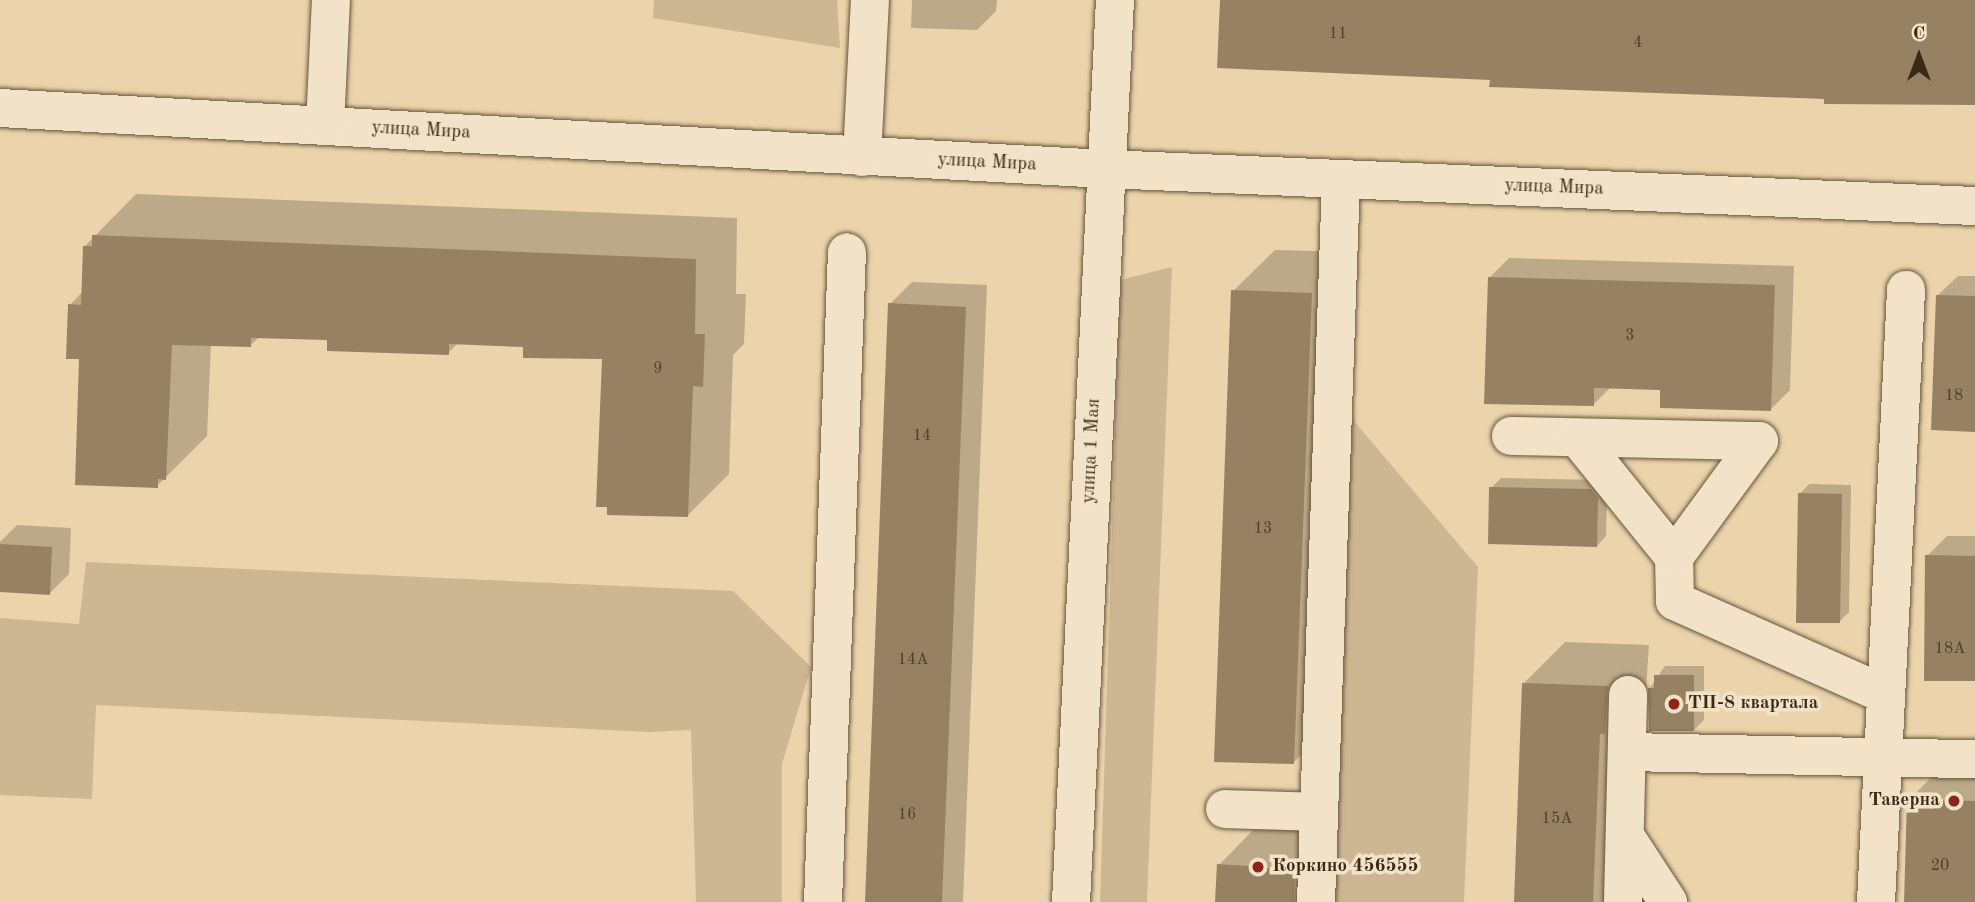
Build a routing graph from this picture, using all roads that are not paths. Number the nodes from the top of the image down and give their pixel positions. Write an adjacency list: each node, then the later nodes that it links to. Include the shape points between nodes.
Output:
1 (331, 0): 5 (street)
2 (870, 0): 6 (street)
3 (1115, 0): 7 (street, улица 1 Мая)
4 (0, 108): 5 (street, улица Мира)
5 (325, 126): 6 (street, улица Мира)
6 (862, 157): 7 (street, улица Мира)
7 (1106, 169): 8 (street, улица Мира); 24 (street, улица 1 Мая)
8 (1341, 179): 9 (street, улица Мира); 21 (street)
9 (1975, 206)
10 (847, 252): 23 (street)
11 (1906, 290): 16 (street)
12 (1511, 436): 13 (street)
13 (1578, 438): 14 (street); 14 (street, via 1759,440)
14 (1674, 557): 16 (street, via 1675,601)
15 (1628, 695): 17 (street)
16 (1886, 695): 18 (street)
17 (1627, 752): 18 (street); 22 (street)
18 (1884, 756): 19 (street); 28 (street)
19 (1975, 759)
20 (1225, 809): 21 (street)
21 (1319, 812): 25 (street)
22 (1625, 836): 26 (street); 27 (street)
23 (823, 902)
24 (1071, 902)
25 (1316, 902)
26 (1623, 902)
27 (1668, 902)
28 (1876, 902)

